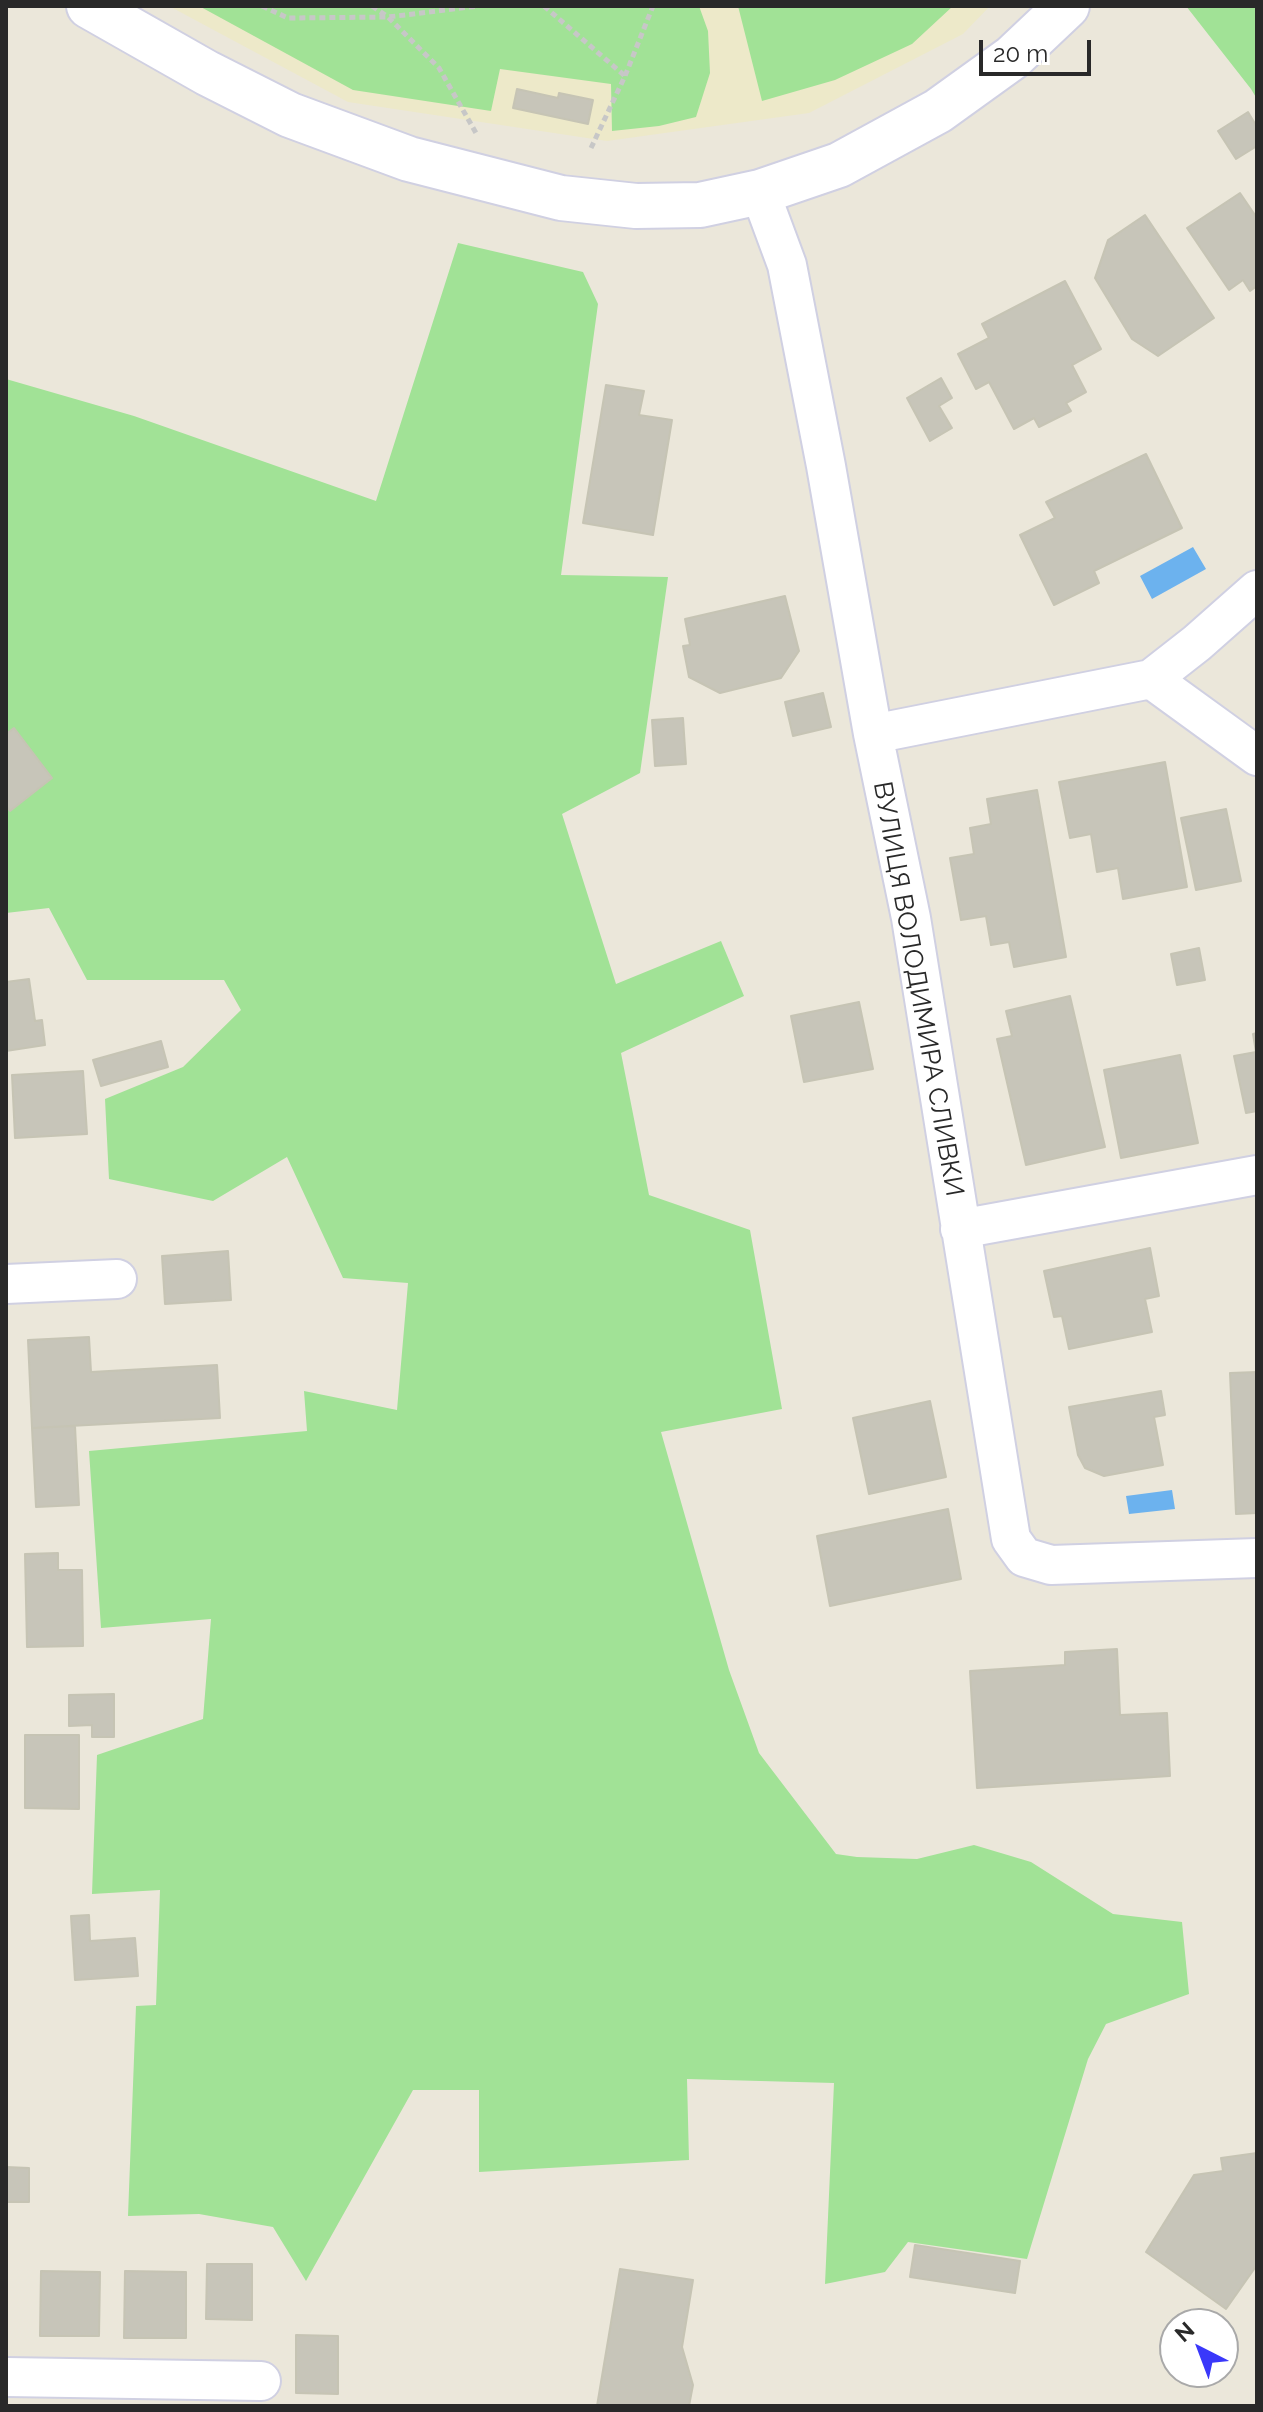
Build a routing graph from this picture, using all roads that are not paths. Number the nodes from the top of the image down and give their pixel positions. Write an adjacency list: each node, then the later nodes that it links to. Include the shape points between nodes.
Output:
1 (89, 6): 3 (street, via 290,115 409,159 561,198 636,206 700,205)
2 (1065, 7): 3 (street, via 1013,57 938,111 839,165)
3 (760, 192): 6 (street, ВУЛИЦЯ ВОЛОДИМИРА СЛИВКИ, via 787,265)
4 (1257, 590): 5 (street)
5 (1151, 679): 6 (street); 7 (street)
6 (873, 734): 9 (street, ВУЛИЦЯ ВОЛОДИМИРА СЛИВКИ, via 911,918)
7 (1257, 756)
8 (1257, 1175): 9 (street)
9 (960, 1229): 12 (street, ВУЛИЦЯ ВОЛОДИМИРА СЛИВКИ, via 1011,1539 1024,1557 1051,1565)
10 (117, 1279): 11 (street)
11 (6, 1284)
12 (1257, 1558)
13 (6, 2377): 14 (street)
14 (261, 2381)

